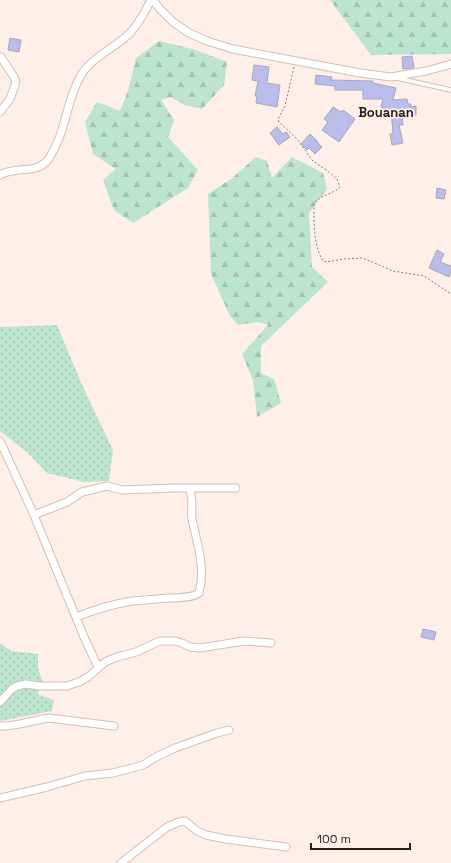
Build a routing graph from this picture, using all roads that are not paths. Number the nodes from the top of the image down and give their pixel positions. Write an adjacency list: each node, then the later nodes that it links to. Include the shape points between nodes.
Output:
1 (152, 0): 4 (street, via 173,22 207,41 233,49); 8 (street, via 130,33 86,67 75,88 55,149 47,162 38,167 7,171)
2 (1, 58): 7 (street, via 16,82 10,99)
3 (451, 64): 4 (street)
4 (391, 77): 5 (lane)
5 (451, 90)
6 (0, 106): 7 (street)
7 (0, 112)
8 (0, 175)
9 (0, 441): 12 (street)
10 (190, 488): 11 (street); 12 (street, via 122,490 107,486 82,492 68,502); 13 (street, via 192,517 201,563 199,593 183,598 131,602)
11 (236, 488)
12 (34, 514): 13 (street)
13 (76, 617): 15 (street)
14 (271, 643): 15 (street, via 244,641 190,648 175,641 160,641 109,660)
15 (98, 667): 16 (street, via 78,682 66,686 17,686)
16 (0, 702)
17 (0, 726): 18 (street, via 49,718)
18 (114, 726)
19 (229, 730): 20 (street, via 175,748 143,765 114,773 85,776)
20 (0, 798)
21 (286, 846): 22 (street, via 206,835 185,821 167,827)
22 (121, 863)

